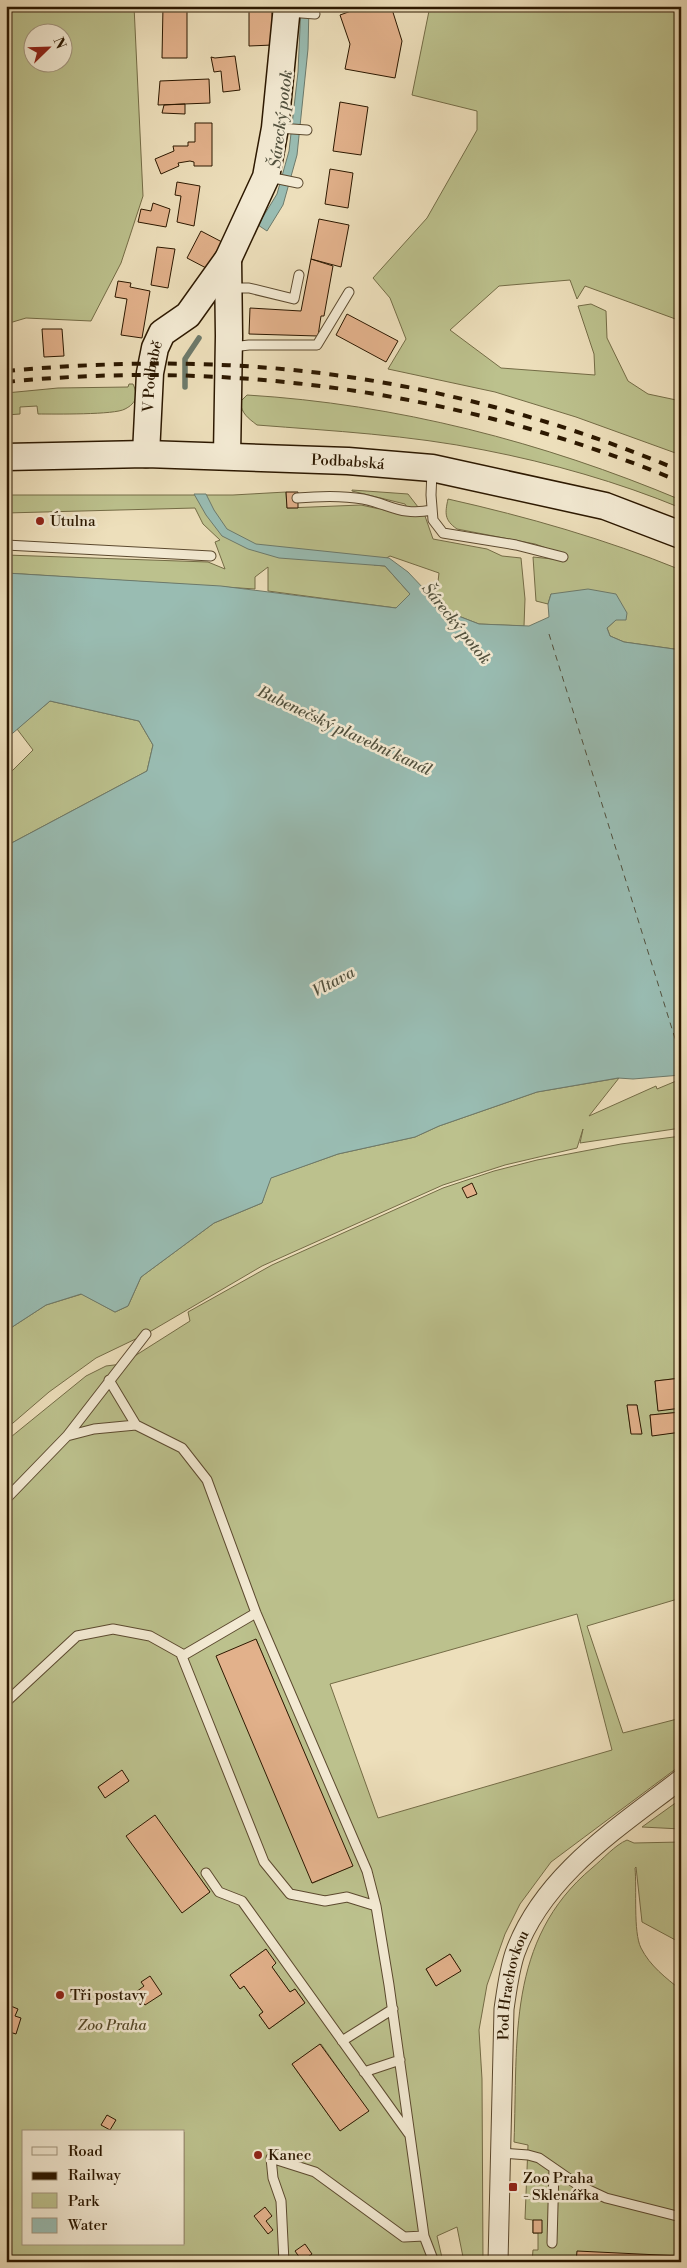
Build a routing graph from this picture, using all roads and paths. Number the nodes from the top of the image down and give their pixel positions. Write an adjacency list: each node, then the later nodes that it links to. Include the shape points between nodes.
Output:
1 (290, 10): 2 (lane); 3 (street, V Podbabě)
2 (315, 14)
3 (280, 128): 4 (lane); 5 (street, V Podbabě)
4 (307, 130)
5 (271, 178): 6 (lane); 7 (street, V Podbabě)
6 (298, 183)
7 (228, 259): 9 (street, V Podbabě); 11 (street, V Podbabě)
8 (299, 274): 9 (lane, via 294,300 249,288)
9 (233, 288): 12 (street, V Podbabě)
10 (349, 292): 12 (lane, via 317,345)
11 (188, 315): 12 (street, via 201,315 217,322); 13 (street, V Podbabě, via 162,333 155,348 150,373)
12 (229, 342): 15 (street, V Podbabě)
13 (146, 454): 14 (street, Podbabská); 15 (street, Podbabská)
14 (6, 456)
15 (227, 456): 16 (street, Podbabská)
16 (432, 468): 18 (lane); 19 (street, Podbabská, via 605,506)
17 (297, 498): 18 (lane, via 330,495 364,499 414,514)
18 (432, 510): 22 (lane, via 433,520 443,533 516,545)
19 (681, 535)
20 (6, 545): 21 (lane)
21 (211, 556)
22 (563, 557)
23 (146, 1334): 24 (lane)
24 (109, 1380): 25 (lane); 26 (lane)
25 (136, 1425): 26 (lane, via 94,1429); 28 (lane, via 182,1448 207,1480)
26 (67, 1436): 27 (lane)
27 (6, 1499)
28 (256, 1613): 29 (lane); 33 (lane, via 367,1871)
29 (181, 1654): 30 (lane, via 150,1636 113,1629 77,1636); 33 (lane, via 264,1862 290,1894 325,1901 346,1897)
30 (6, 1702)
31 (681, 1779): 39 (street, Pod Hrachovkou, via 574,1864 539,1907 527,1928 508,1976 504,2008)
32 (206, 1873): 35 (lane, via 219,1892 242,1901)
33 (376, 1906): 34 (lane)
34 (393, 2009): 35 (lane); 36 (lane)
35 (342, 2041): 37 (lane)
36 (400, 2060): 37 (lane); 38 (lane)
37 (364, 2072): 38 (lane)
38 (410, 2136): 42 (lane)
39 (500, 2153): 40 (lane, via 539,2158); 46 (street, Pod Hrachovkou)
40 (554, 2169): 41 (lane, via 606,2198); 43 (lane)
41 (681, 2217)
42 (424, 2236): 44 (lane, via 404,2237 315,2172 271,2158 280,2201); 45 (lane)
43 (552, 2243)
44 (284, 2262)
45 (434, 2262)
46 (498, 2262)

